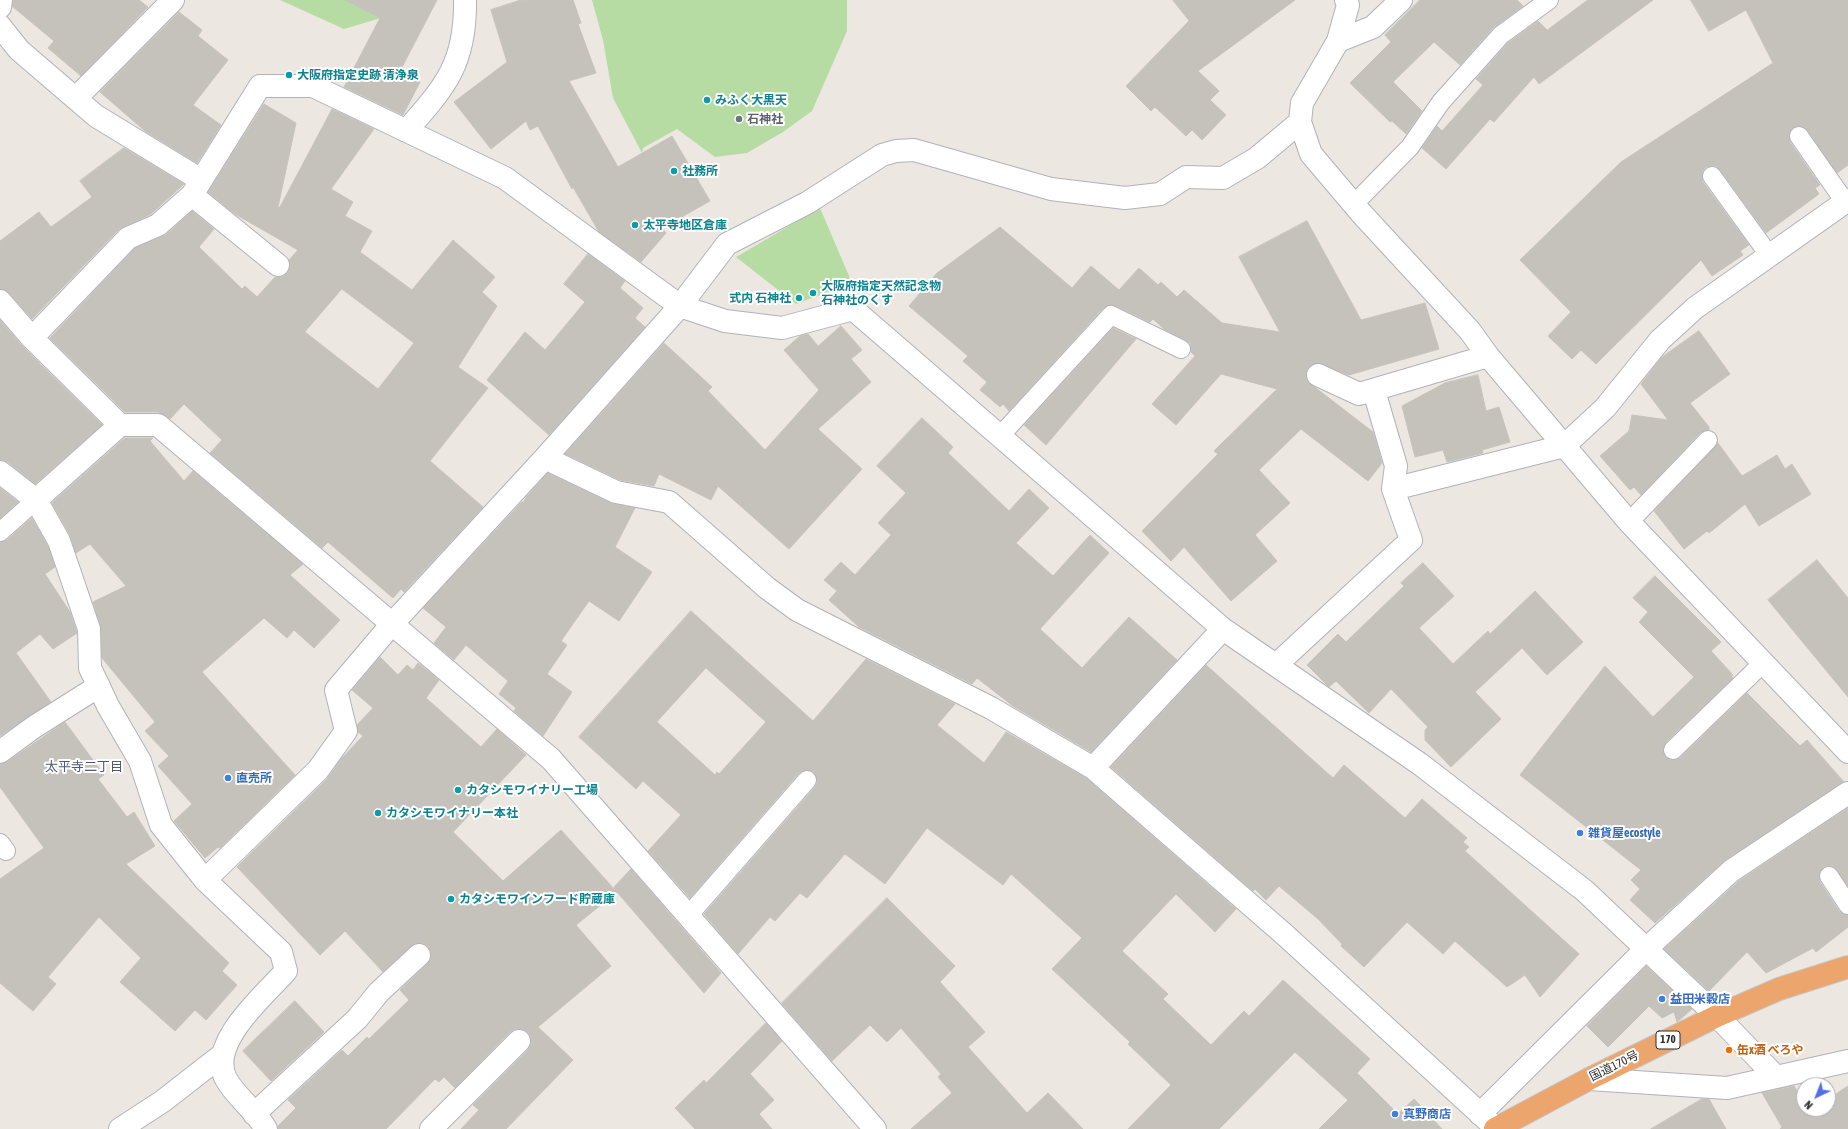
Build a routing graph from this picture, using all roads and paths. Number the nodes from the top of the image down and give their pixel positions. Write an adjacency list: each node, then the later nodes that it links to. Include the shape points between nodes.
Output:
1 (1, 0): 7 (street)
2 (173, 0): 10 (street)
3 (465, 0): 12 (street, via 466,26 456,65 437,96)
4 (1346, 0): 9 (street, via 1348,5)
5 (1401, 0): 9 (street, via 1373,27)
6 (1549, 0): 17 (lane, via 1501,35 1441,102 1410,147)
7 (0, 6)
8 (0, 26): 10 (street, via 19,50)
9 (1338, 41): 11 (street, via 1302,103)
10 (76, 98): 15 (street, via 96,116)
11 (1300, 122): 17 (street, via 1311,154); 21 (street, via 1257,158 1223,178 1186,177 1160,194 1125,198 1051,189 914,150 882,155 807,203 727,244)
12 (406, 131): 15 (street, via 313,86 260,86); 21 (street, via 505,178)
13 (1799, 136): 16 (lane)
14 (1712, 176): 18 (lane)
15 (197, 187): 19 (street); 22 (street, via 158,225 128,238)
16 (1846, 201): 18 (street)
17 (1354, 204): 24 (street, via 1470,331)
18 (1769, 255): 30 (street, via 1694,308 1660,340 1604,408)
19 (278, 265)
20 (0, 301): 22 (street)
21 (680, 306): 28 (street, via 725,321 782,328 853,309); 31 (street)
22 (32, 338): 27 (street)
23 (1181, 349): 28 (lane, via 1111,315)
24 (1488, 356): 26 (street); 30 (street)
25 (1318, 374): 26 (street, via 1359,394)
26 (1374, 391): 33 (street, via 1396,466)
27 (120, 424): 34 (street); 37 (street, via 158,426)
28 (1000, 436): 38 (street)
29 (1708, 440): 35 (lane)
30 (1564, 446): 33 (street); 35 (street)
31 (545, 458): 37 (street); 45 (street, via 616,492 669,502 767,588 796,610 991,708)
32 (0, 472): 34 (street)
33 (1393, 489): 40 (street, via 1411,540)
34 (36, 500): 36 (lane); 41 (street, via 59,541 89,628 90,668)
35 (1629, 522): 39 (street)
36 (0, 532)
37 (391, 625): 49 (street, via 336,690 346,731 318,770); 51 (street, via 551,759)
38 (1223, 629): 40 (street); 45 (street)
39 (1763, 663): 42 (lane); 44 (street)
40 (1276, 665): 52 (street, via 1420,764 1585,891)
41 (99, 686): 43 (street); 49 (street, via 140,761 161,825)
42 (1673, 750)
43 (0, 752)
44 (1848, 752)
45 (1094, 768): 62 (street, via 1285,935)
46 (807, 780): 51 (lane)
47 (1848, 793): 52 (street, via 1731,871)
48 (1829, 876): 50 (lane)
49 (205, 880): 57 (street, via 281,952 286,971 232,1031)
50 (1848, 904)
51 (688, 916): 65 (street)
52 (1647, 948): 55 (street); 62 (street)
53 (419, 955): 61 (street, via 379,992 357,1019)
54 (1848, 967): 55 (highway, 国道170号 / 170, via 1778,989)
55 (1717, 1016): 59 (street); 60 (highway, 国道170号 / 170)
56 (519, 1041): 64 (street)
57 (222, 1056): 61 (street, via 226,1078); 63 (street, via 163,1101)
58 (1848, 1062): 59 (street)
59 (1776, 1077): 60 (street, via 1727,1088)
60 (1589, 1079): 62 (highway, 国道170号 / 170)
61 (260, 1121)
62 (1492, 1125)
63 (120, 1129)
64 (431, 1129)
65 (875, 1129)

